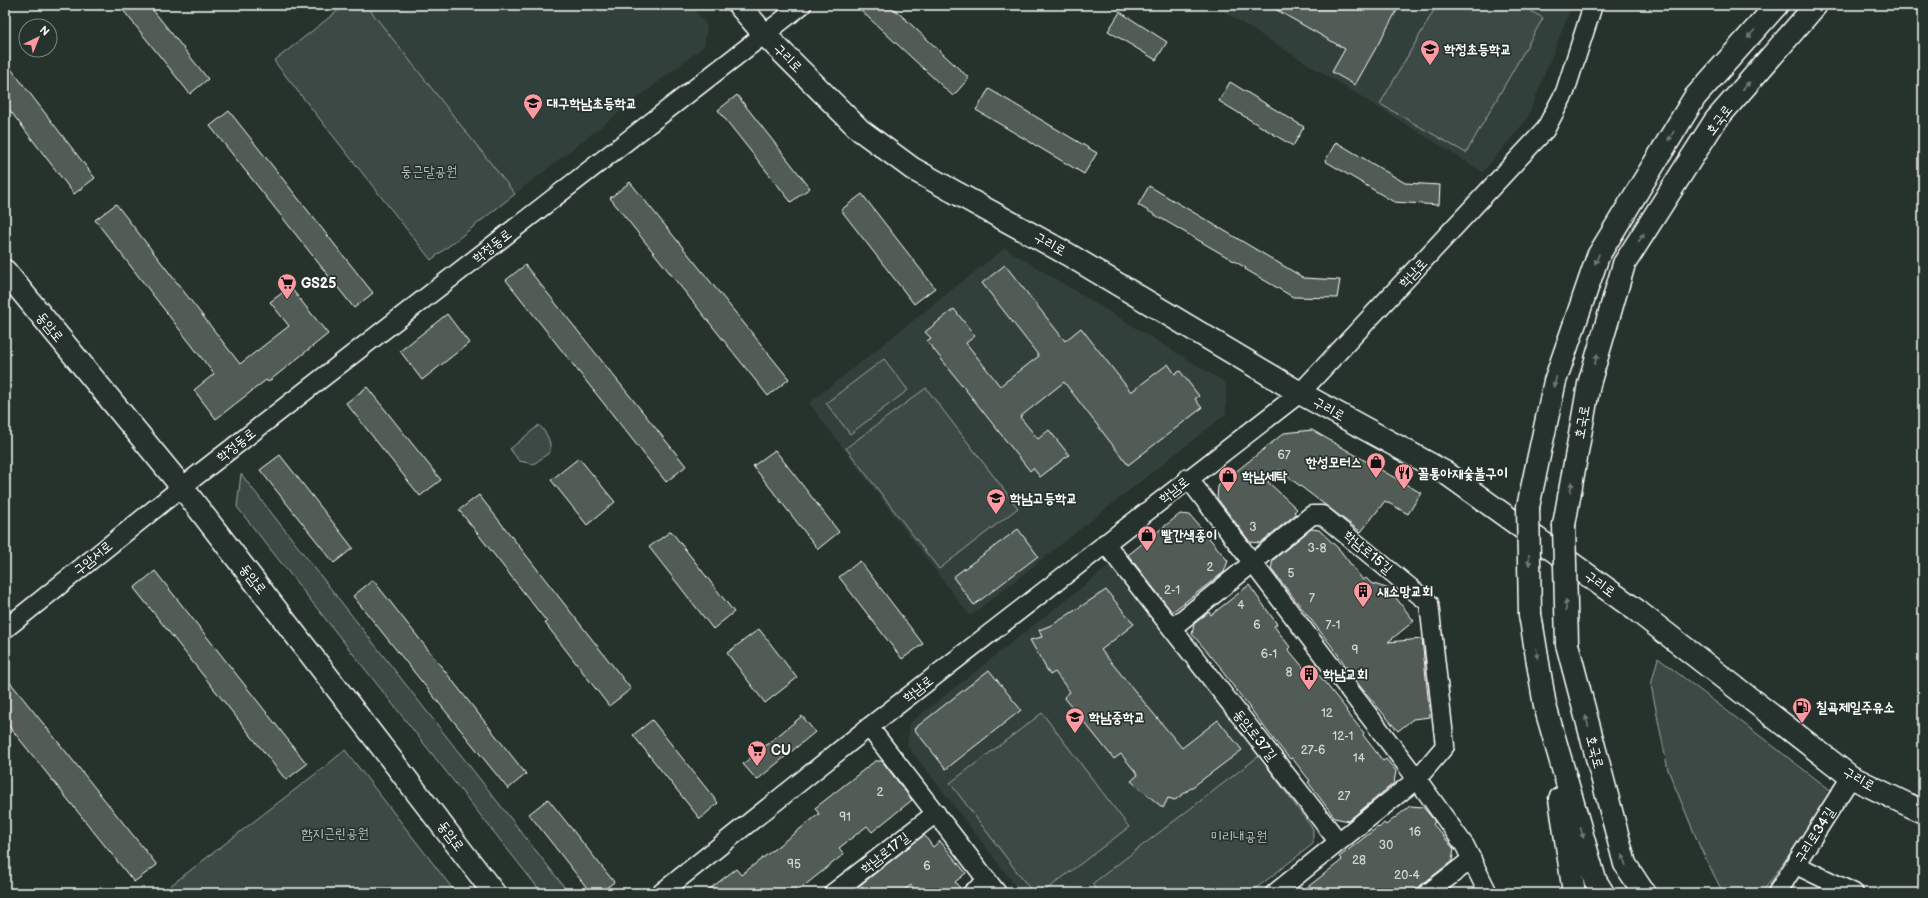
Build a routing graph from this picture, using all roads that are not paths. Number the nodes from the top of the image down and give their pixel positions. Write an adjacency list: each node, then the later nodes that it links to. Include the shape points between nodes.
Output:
1 (739, 5): 6 (main road, 구리로)
2 (802, 5): 6 (street, 학정동로)
3 (1593, 5): 8 (street, 학남로, via 1565,92 1545,130)
4 (1777, 5): 15 (main road, one-way to 15, bridge, via 1695,96 1598,256 1555,381 1528,507 1530,614)
5 (1816, 5): 34 (main road, 호국로, one-way to 5, bridge, via 1625,864 1567,644 1564,525 1589,384 1624,264 1715,121)
6 (764, 34): 8 (main road, 구리로, via 860,130 913,169 1069,255); 10 (street, 학정동로)
7 (5, 271): 10 (main road, 동암로)
8 (1300, 393): 9 (street, 학남로); 17 (main road, 구리로, via 1446,473 1636,610)
9 (1188, 478): 11 (street, 학남로); 12 (street)
10 (182, 487): 14 (street, 구암서로); 25 (main road, 동암로)
11 (1105, 543): 13 (street, 동암로37길); 16 (street, 학남로)
12 (1252, 564): 13 (street, 학남로15길); 18 (street); 18 (street, 학남로15길, via 1312,515 1322,515 1429,603 1445,746)
13 (1172, 628): 21 (street, 동암로37길)
14 (5, 629)
15 (1545, 706): 32 (main road); 33 (main road, one-way to 33, via 1595,880)
16 (869, 727): 20 (street); 26 (street, 학남로)
17 (1852, 777): 19 (main road, 구리로); 23 (street, 구리로34길)
18 (1417, 779): 21 (street); 22 (street)
19 (1923, 812)
20 (936, 813): 24 (street); 27 (street, 학남로17길)
21 (1338, 841): 29 (street)
22 (1472, 859): 30 (street); 31 (street)
23 (1796, 865): 35 (street, 구리로34길); 36 (street)
24 (993, 887): 28 (street)
25 (494, 893)
26 (660, 893)
27 (833, 893)
28 (972, 893)
29 (1275, 893)
30 (1428, 893)
31 (1488, 893)
32 (1574, 893)
33 (1603, 893)
34 (1644, 893)
35 (1777, 893)
36 (1854, 893)

